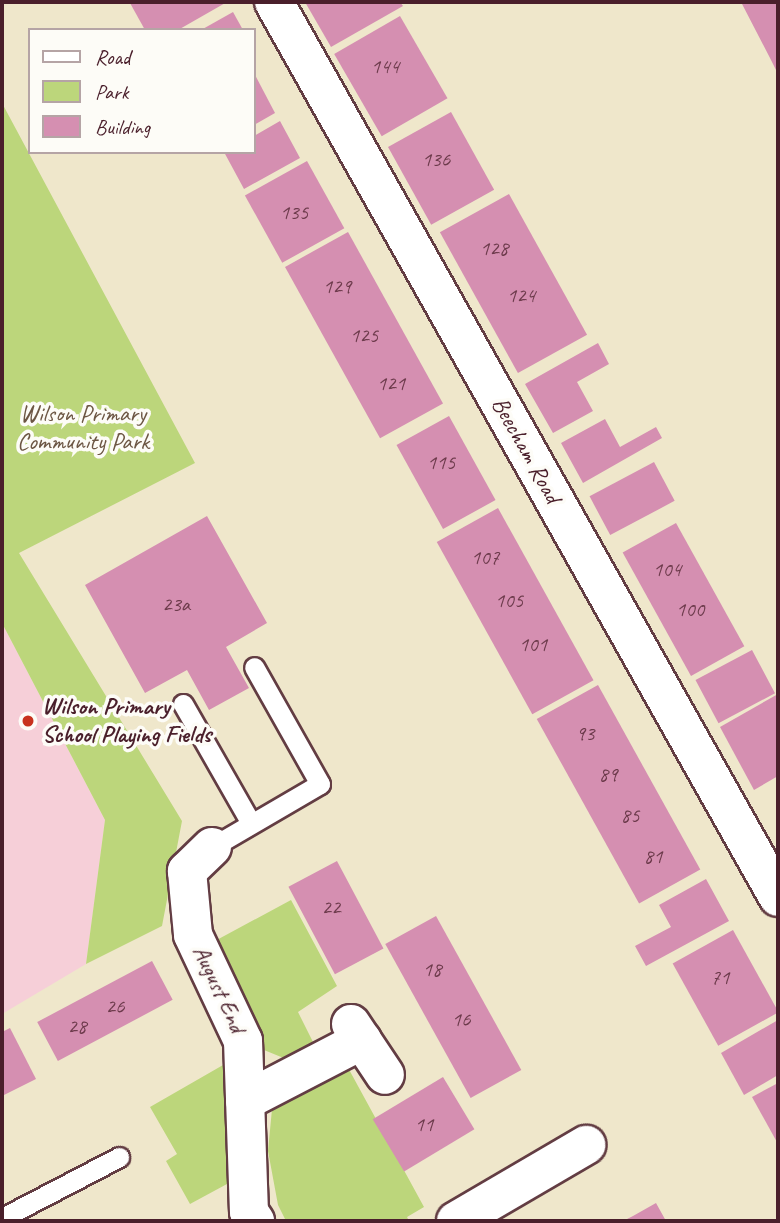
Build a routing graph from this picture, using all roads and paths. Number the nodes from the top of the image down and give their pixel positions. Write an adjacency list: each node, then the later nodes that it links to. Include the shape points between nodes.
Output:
1 (274, 2): 6 (street, Beecham Road)
2 (254, 667): 4 (lane, via 320,784)
3 (183, 704): 4 (lane)
4 (251, 823): 5 (lane)
5 (212, 847): 8 (street, August End, via 187,871 193,935 243,1041)
6 (778, 897)
7 (384, 1075): 8 (street, via 357,1032)
8 (245, 1101): 12 (street, August End)
9 (586, 1145): 13 (street)
10 (120, 1157): 11 (lane)
11 (2, 1218)
12 (243, 1218)
13 (457, 1221)

